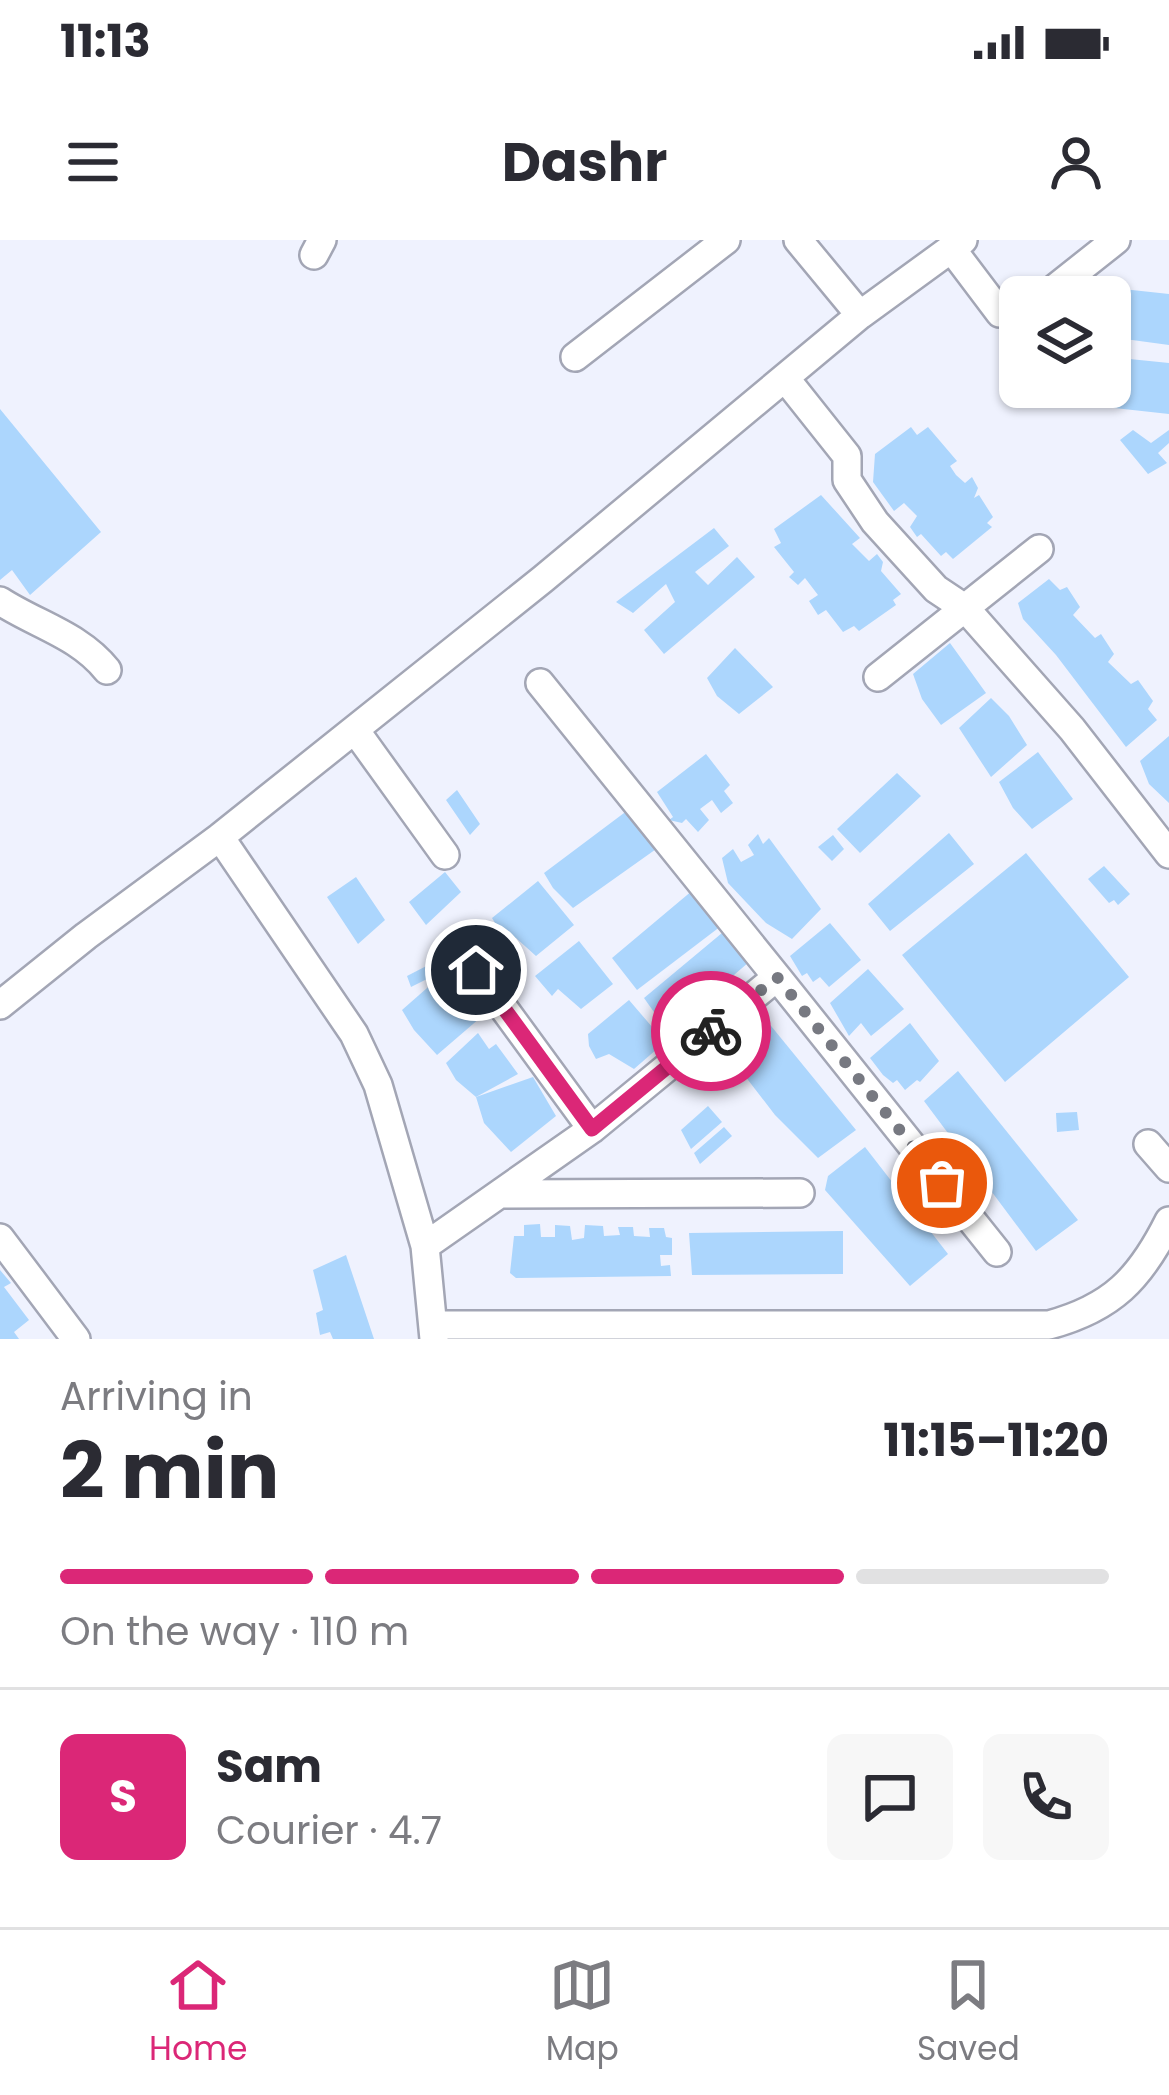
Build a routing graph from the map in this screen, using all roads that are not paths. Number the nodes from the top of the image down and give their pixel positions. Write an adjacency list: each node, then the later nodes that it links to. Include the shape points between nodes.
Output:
1 (726, 240): 8 (street)
2 (798, 240): 7 (street)
3 (1116, 240): 5 (street)
4 (957, 244): 6 (street); 7 (street)
5 (1071, 276)
6 (999, 311)
7 (860, 315): 9 (street)
8 (575, 357)
9 (785, 378): 12 (street, via 848,456 847,480 875,522 936,589); 16 (street)
10 (1039, 549): 12 (street)
11 (3, 592): 13 (street, via 91,650)
12 (966, 609): 14 (street); 18 (street)
13 (107, 670)
14 (878, 677)
15 (540, 683): 21 (street)
16 (355, 730): 17 (street); 19 (street)
17 (220, 837): 22 (street); 30 (street, via 354,1034 378,1085)
18 (1169, 854)
19 (445, 855)
20 (476, 970): 23 (street)
21 (777, 977): 23 (street); 31 (street)
22 (0, 1005)
23 (592, 1129): 27 (street)
24 (1148, 1144): 25 (street)
25 (1169, 1168)
26 (800, 1192): 27 (street)
27 (500, 1194): 30 (street)
28 (1169, 1221): 32 (street, via 1119,1294 1049,1325)
29 (0, 1238): 33 (street)
30 (425, 1246): 32 (street)
31 (997, 1252)
32 (435, 1332)
33 (76, 1339)

